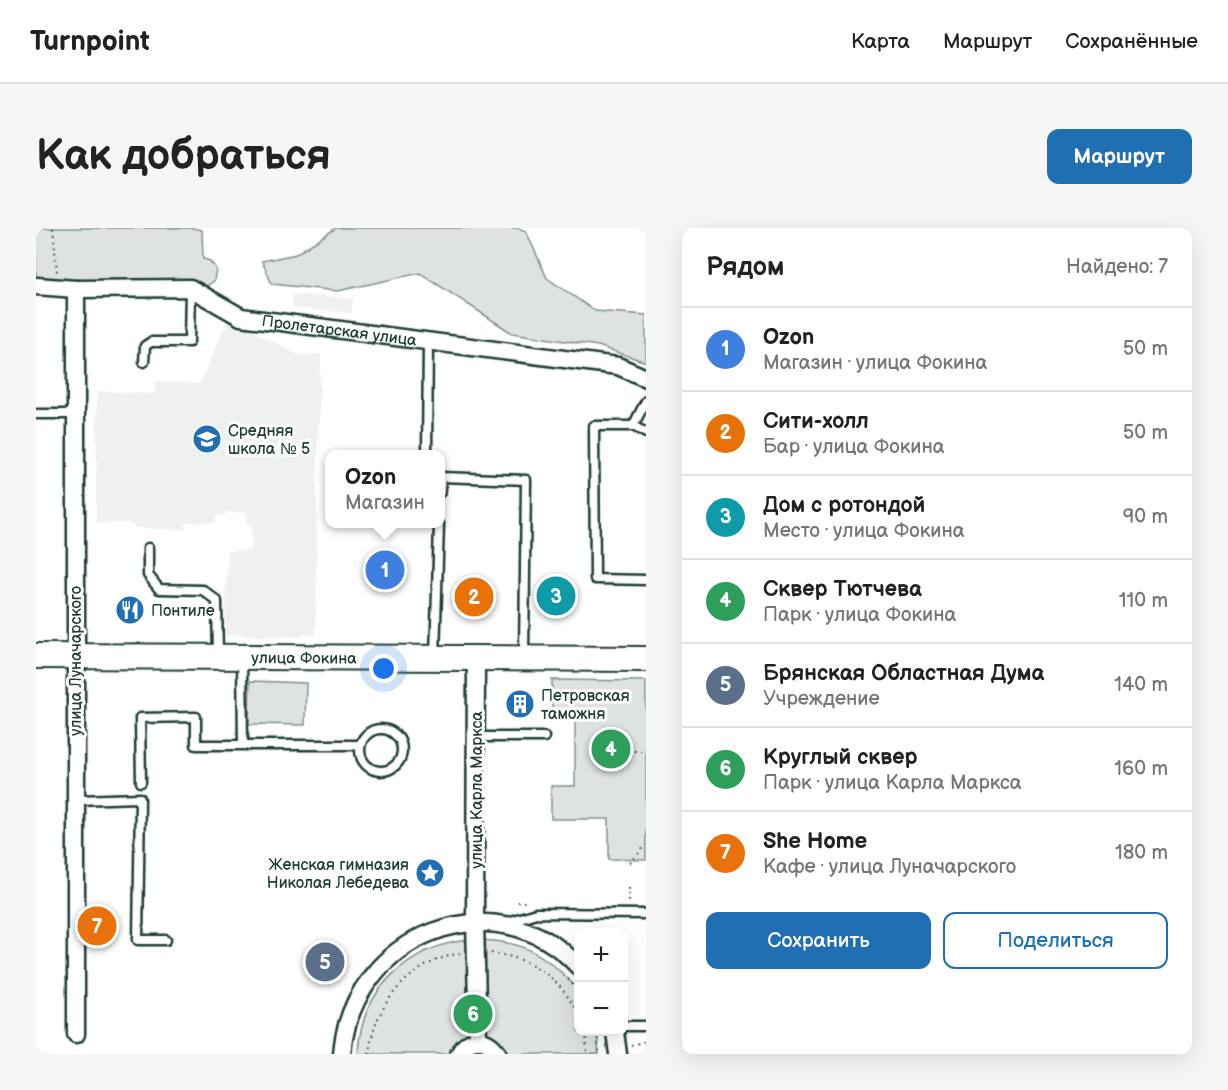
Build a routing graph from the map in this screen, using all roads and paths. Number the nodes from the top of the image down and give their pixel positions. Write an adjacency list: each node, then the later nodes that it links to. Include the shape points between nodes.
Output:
1 (53, 228): 3 (path)
2 (36, 286): 3 (street)
3 (59, 287): 5 (street)
4 (190, 288): 5 (street); 6 (street, Пролетарская улица, via 241,317); 7 (lane, via 189,342 151,342 145,346)
5 (76, 289): 11 (street, улица Луначарского)
6 (428, 341): 8 (street, Пролетарская улица, via 618,366); 14 (lane)
7 (144, 362)
8 (646, 378)
9 (646, 401): 12 (lane)
10 (36, 414): 11 (lane)
11 (76, 414): 20 (street, улица Луначарского)
12 (633, 426): 13 (lane); 18 (lane, via 594,426 596,579)
13 (646, 433)
14 (427, 450)
15 (445, 477): 24 (lane, via 526,480)
16 (440, 528): 22 (lane)
17 (148, 548): 21 (lane, via 148,575 159,589 203,590 217,601)
18 (646, 580)
19 (36, 656): 20 (main road, улица Фокина)
20 (75, 656): 21 (main road, улица Фокина); 33 (street, улица Луначарского)
21 (230, 657): 22 (main road, улица Фокина); 28 (lane)
22 (435, 658): 23 (main road, улица Фокина)
23 (476, 658): 24 (main road, улица Фокина); 26 (street, улица Карла Маркса)
24 (524, 658): 25 (main road, улица Фокина)
25 (646, 659)
26 (476, 737): 27 (lane); 37 (street, улица Карла Маркса)
27 (544, 737)
28 (243, 744): 29 (lane); 32 (lane, via 196,745 196,717 140,718)
29 (360, 745): 29 (lane, via 362,758 377,771 390,769 403,753 399,739 388,730 368,733)
30 (628, 751): 31 (path)
31 (646, 751)
32 (141, 782)
33 (76, 800): 39 (lane, via 140,798 138,940); 43 (street, улица Луначарского)
34 (646, 845): 35 (path)
35 (630, 863)
36 (646, 914): 38 (lane, via 536,913)
37 (475, 922): 38 (street); 47 (street, улица Карла Маркса); 48 (street, via 431,931 393,953 363,986)
38 (498, 925): 40 (street, via 521,928 563,950)
39 (166, 940)
40 (571, 969)
41 (628, 1026): 42 (lane)
42 (646, 1026)
43 (76, 1034)
44 (586, 1036): 52 (path)
45 (597, 1036): 53 (path)
46 (616, 1036): 49 (street)
47 (478, 1041): 50 (street, via 469,1043); 51 (street, via 489,1043)
48 (343, 1046)
49 (618, 1052)
50 (459, 1054)
51 (498, 1054)
52 (587, 1054)
53 (599, 1054)

